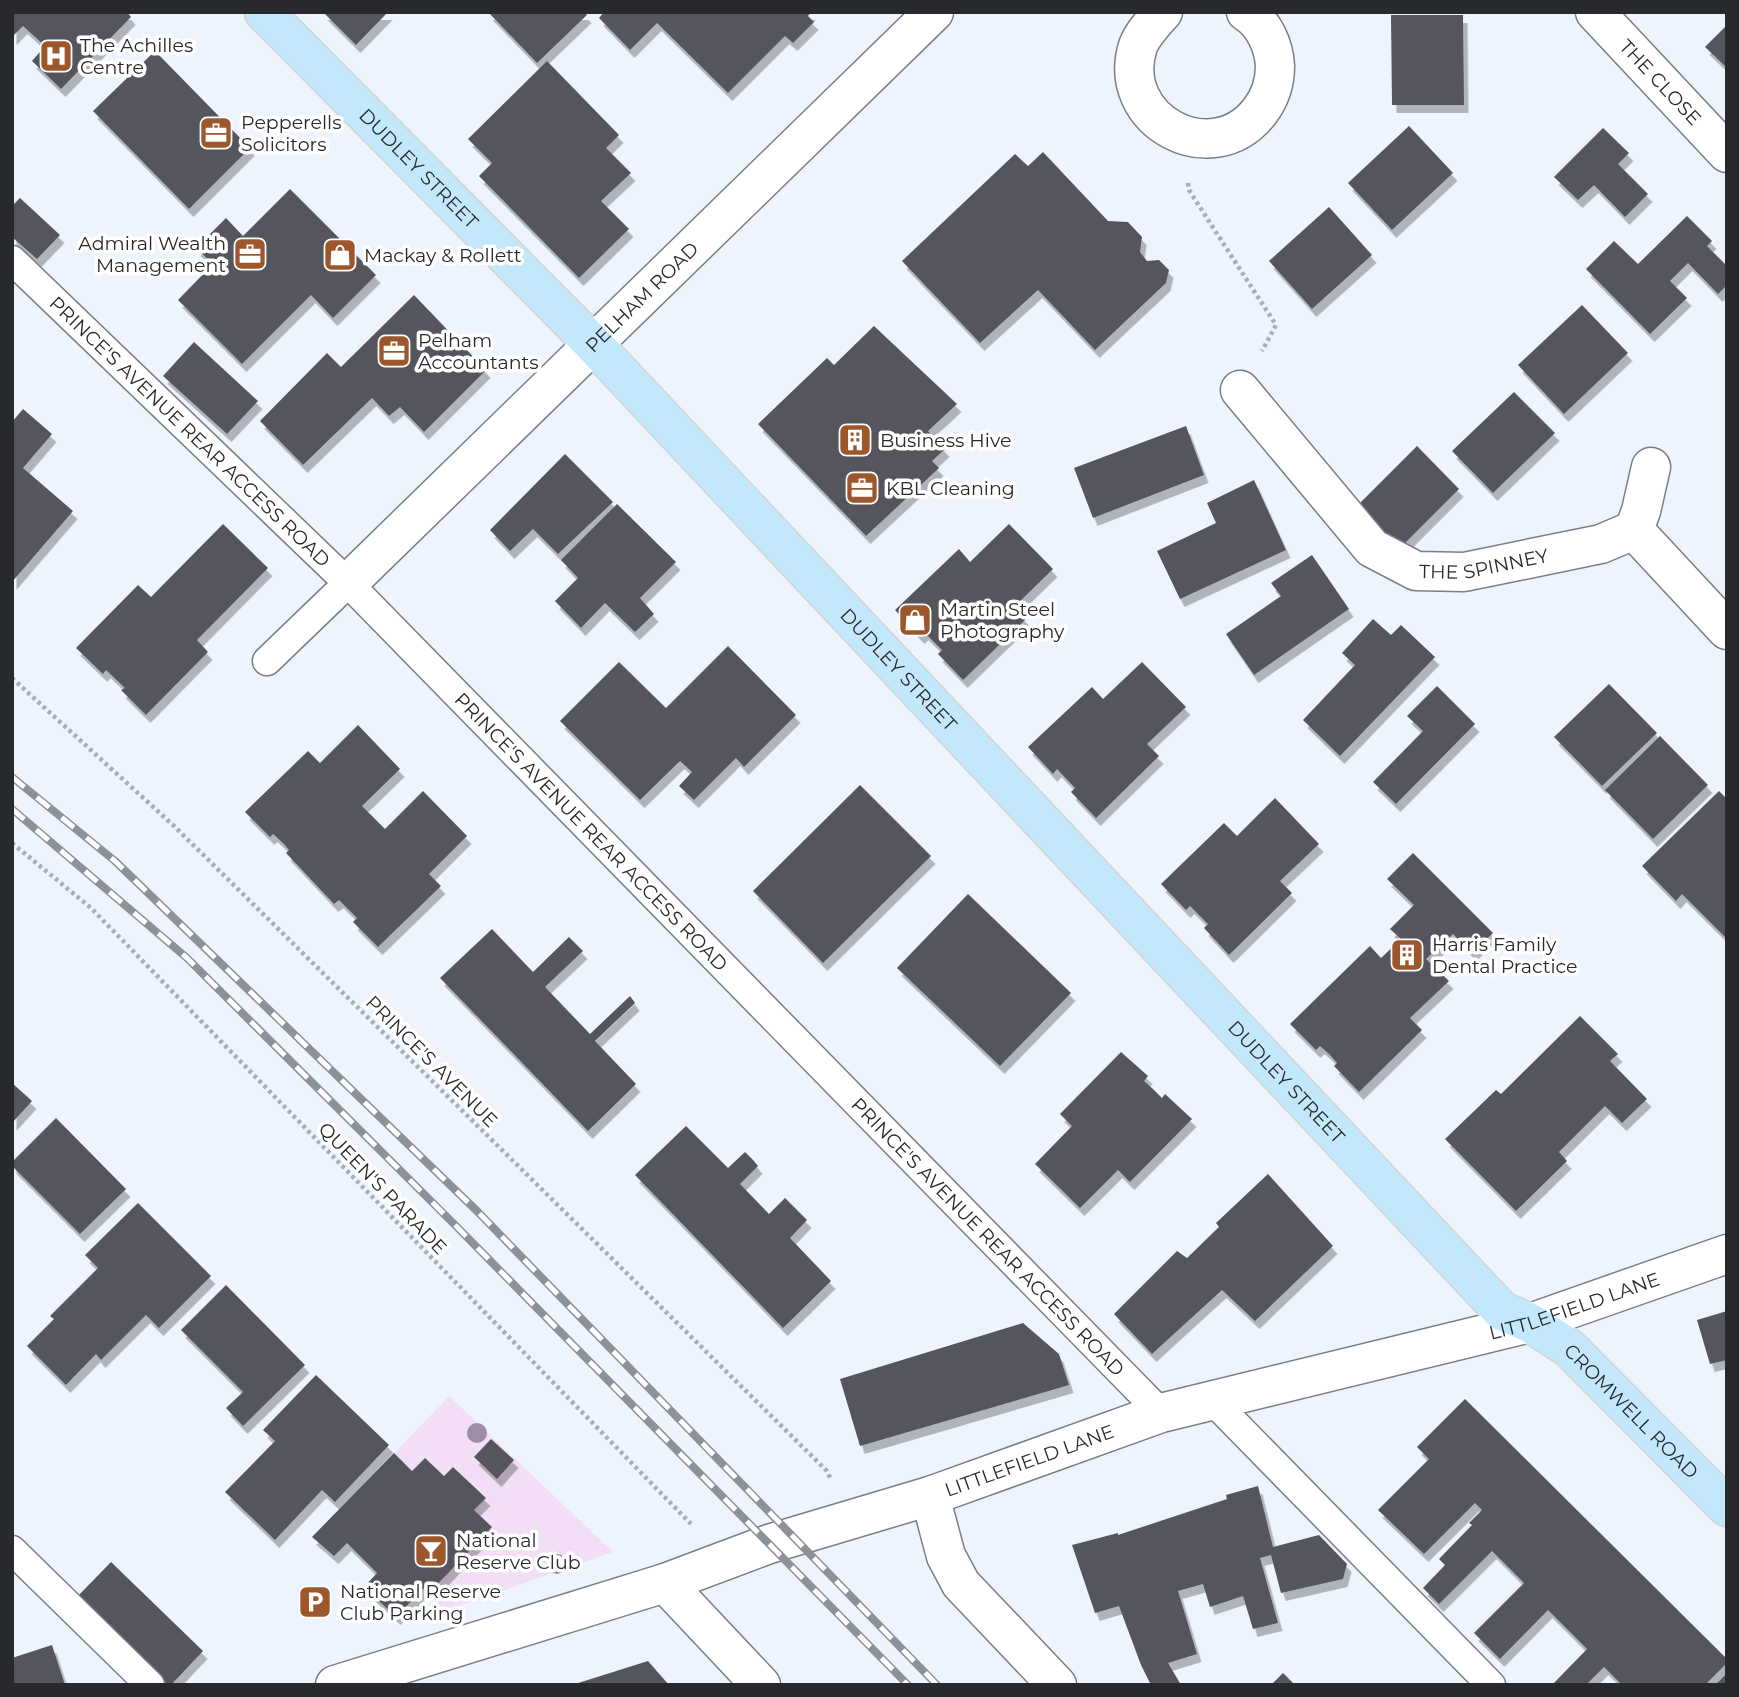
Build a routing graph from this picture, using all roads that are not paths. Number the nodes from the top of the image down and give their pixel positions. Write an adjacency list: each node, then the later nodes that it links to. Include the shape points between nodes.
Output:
1 (264, 12): 8 (main road, DUDLEY STREET)
2 (934, 12): 8 (street, PELHAM ROAD)
3 (1246, 12): 5 (street, via 1266,34 1275,56 1275,79 1254,120 1234,134 1211,139 1169,130 1142,102 1135,84 1135,64)
4 (1595, 12): 6 (street, THE CLOSE)
5 (1150, 16)
6 (1727, 153)
7 (12, 260): 12 (lane, PRINCE'S AVENUE REAR ACCESS ROAD)
8 (594, 345): 12 (street, PELHAM ROAD); 16 (main road, DUDLEY STREET, via 1502,1311)
9 (1240, 390): 11 (street, THE SPINNEY, via 1372,548 1416,571 1464,572)
10 (1651, 467): 11 (street, via 1641,511)
11 (1643, 540): 13 (street)
12 (348, 583): 14 (lane); 18 (lane, PRINCE'S AVENUE REAR ACCESS ROAD)
13 (1727, 630)
14 (267, 661)
15 (1727, 1254): 16 (street, LITTLEFIELD LANE)
16 (1530, 1323): 17 (street, LITTLEFIELD LANE); 20 (main road, CROMWELL ROAD, via 1569,1348)
17 (1212, 1400): 18 (street, LITTLEFIELD LANE); 27 (lane)
18 (1161, 1413): 19 (street, LITTLEFIELD LANE)
19 (930, 1496): 22 (street, LITTLEFIELD LANE, via 780,1540); 26 (street, via 946,1556 961,1584)
20 (1727, 1507)
21 (12, 1550): 23 (lane)
22 (665, 1583): 24 (street, LITTLEFIELD LANE); 25 (street)
23 (150, 1685)
24 (335, 1685)
25 (761, 1685)
26 (1057, 1685)
27 (1491, 1685)

